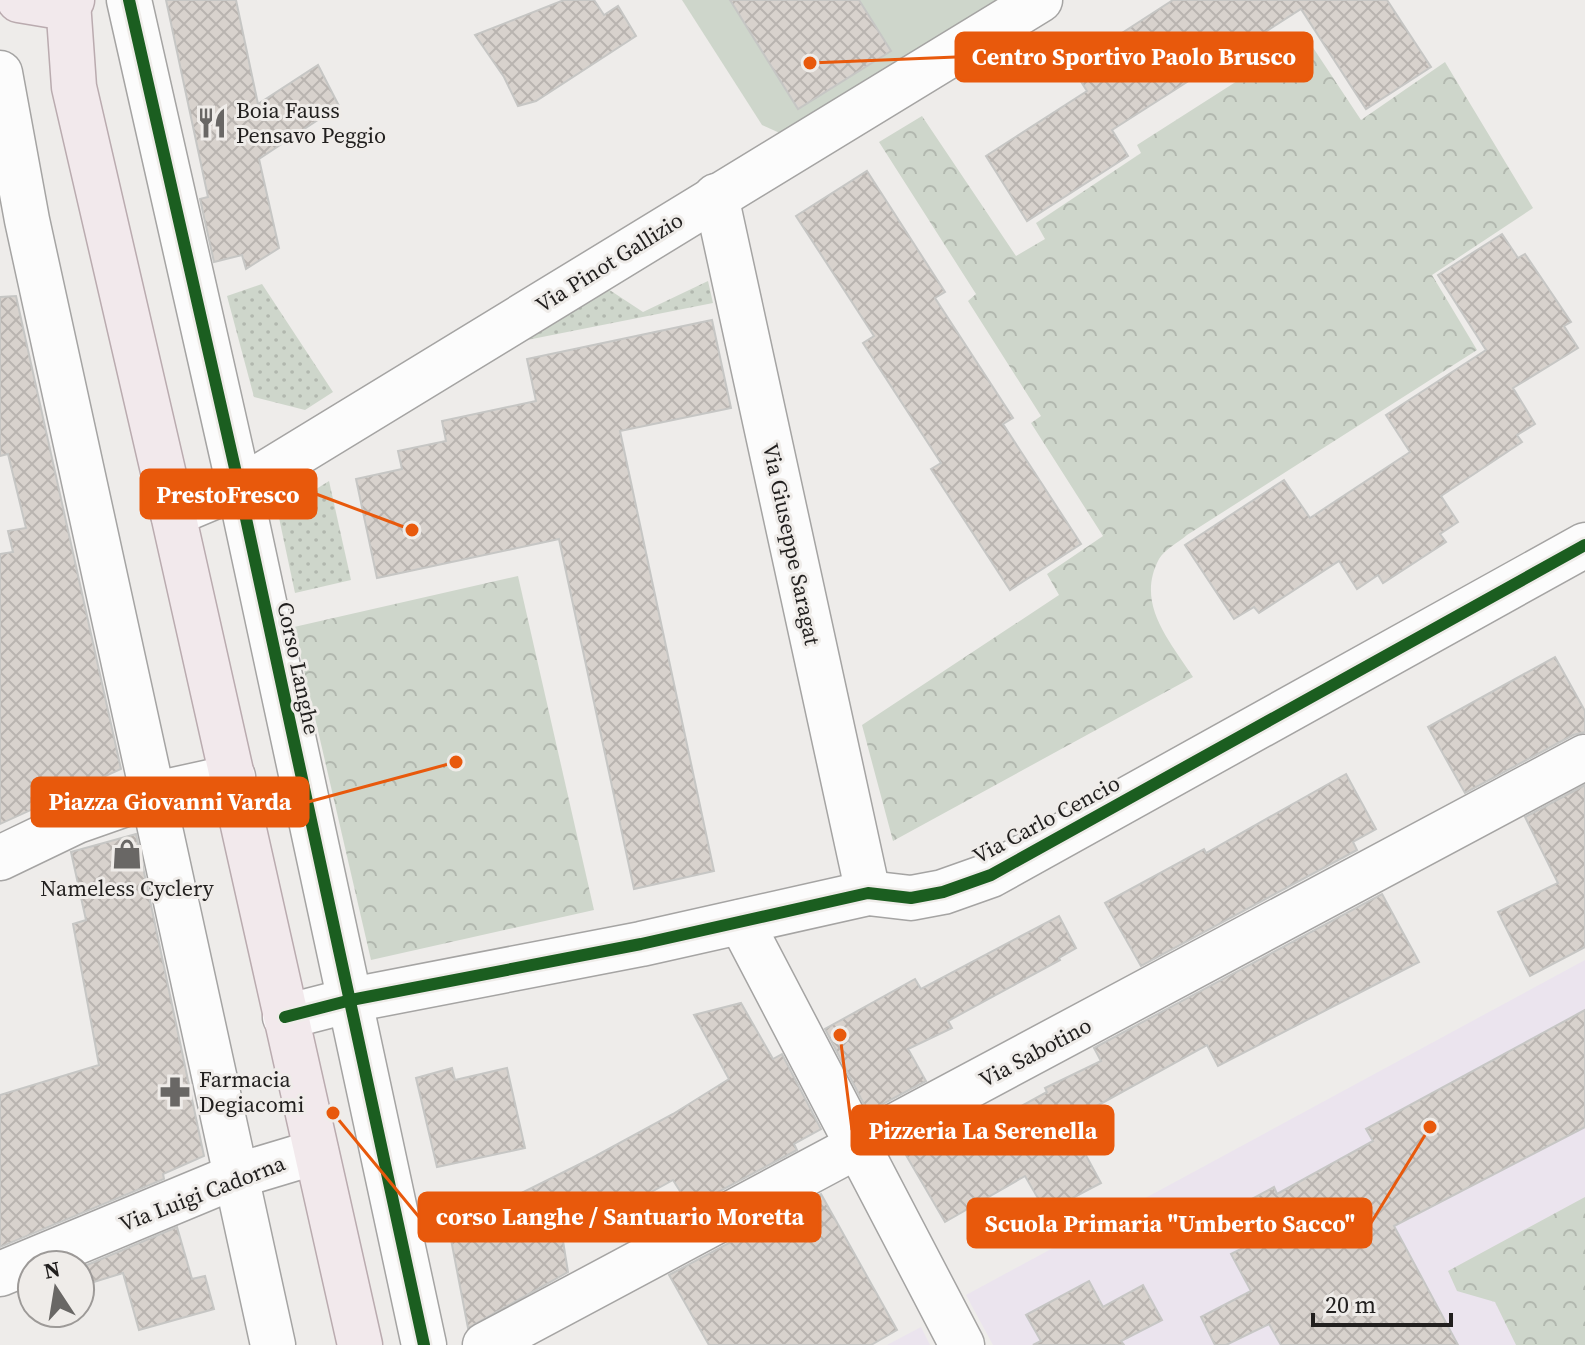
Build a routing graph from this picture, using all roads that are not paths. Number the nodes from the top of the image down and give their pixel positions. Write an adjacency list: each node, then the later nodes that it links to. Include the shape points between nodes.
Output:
1 (19, 0): 4 (main road, via 49,5)
2 (129, 0): 7 (street, Corso Langhe)
3 (1040, 0): 6 (street, Via Pinot Gallizio)
4 (70, 1): 8 (main road, via 74,87)
5 (0, 73): 12 (street)
6 (716, 196): 7 (street, Via Pinot Gallizio); 14 (street, Via Giuseppe Saragat)
7 (239, 486): 8 (street, Via Pinot Gallizio); 16 (street, Corso Langhe)
8 (173, 514): 11 (main road)
9 (1585, 545): 14 (street, Via Carlo Cencio, via 991,875 911,898)
10 (1585, 757): 18 (street, Via Sabotino)
11 (233, 777): 12 (street); 17 (main road)
12 (151, 795): 13 (street, via 77,821); 20 (street)
13 (0, 858)
14 (868, 893): 15 (street, Via Carlo Cencio)
15 (741, 922): 16 (street, Via Carlo Cencio); 18 (street)
16 (351, 1000): 17 (street, Via Carlo Cencio); 24 (street, Corso Langhe)
17 (285, 1017): 19 (main road)
18 (858, 1148): 25 (street, Via Sabotino); 26 (street)
19 (316, 1152): 20 (street, Via Luigi Cadorna); 23 (main road)
20 (236, 1176): 21 (street, Via Luigi Cadorna); 22 (street)
21 (0, 1274)
22 (273, 1345)
23 (360, 1345)
24 (424, 1345)
25 (485, 1345)
26 (962, 1345)

